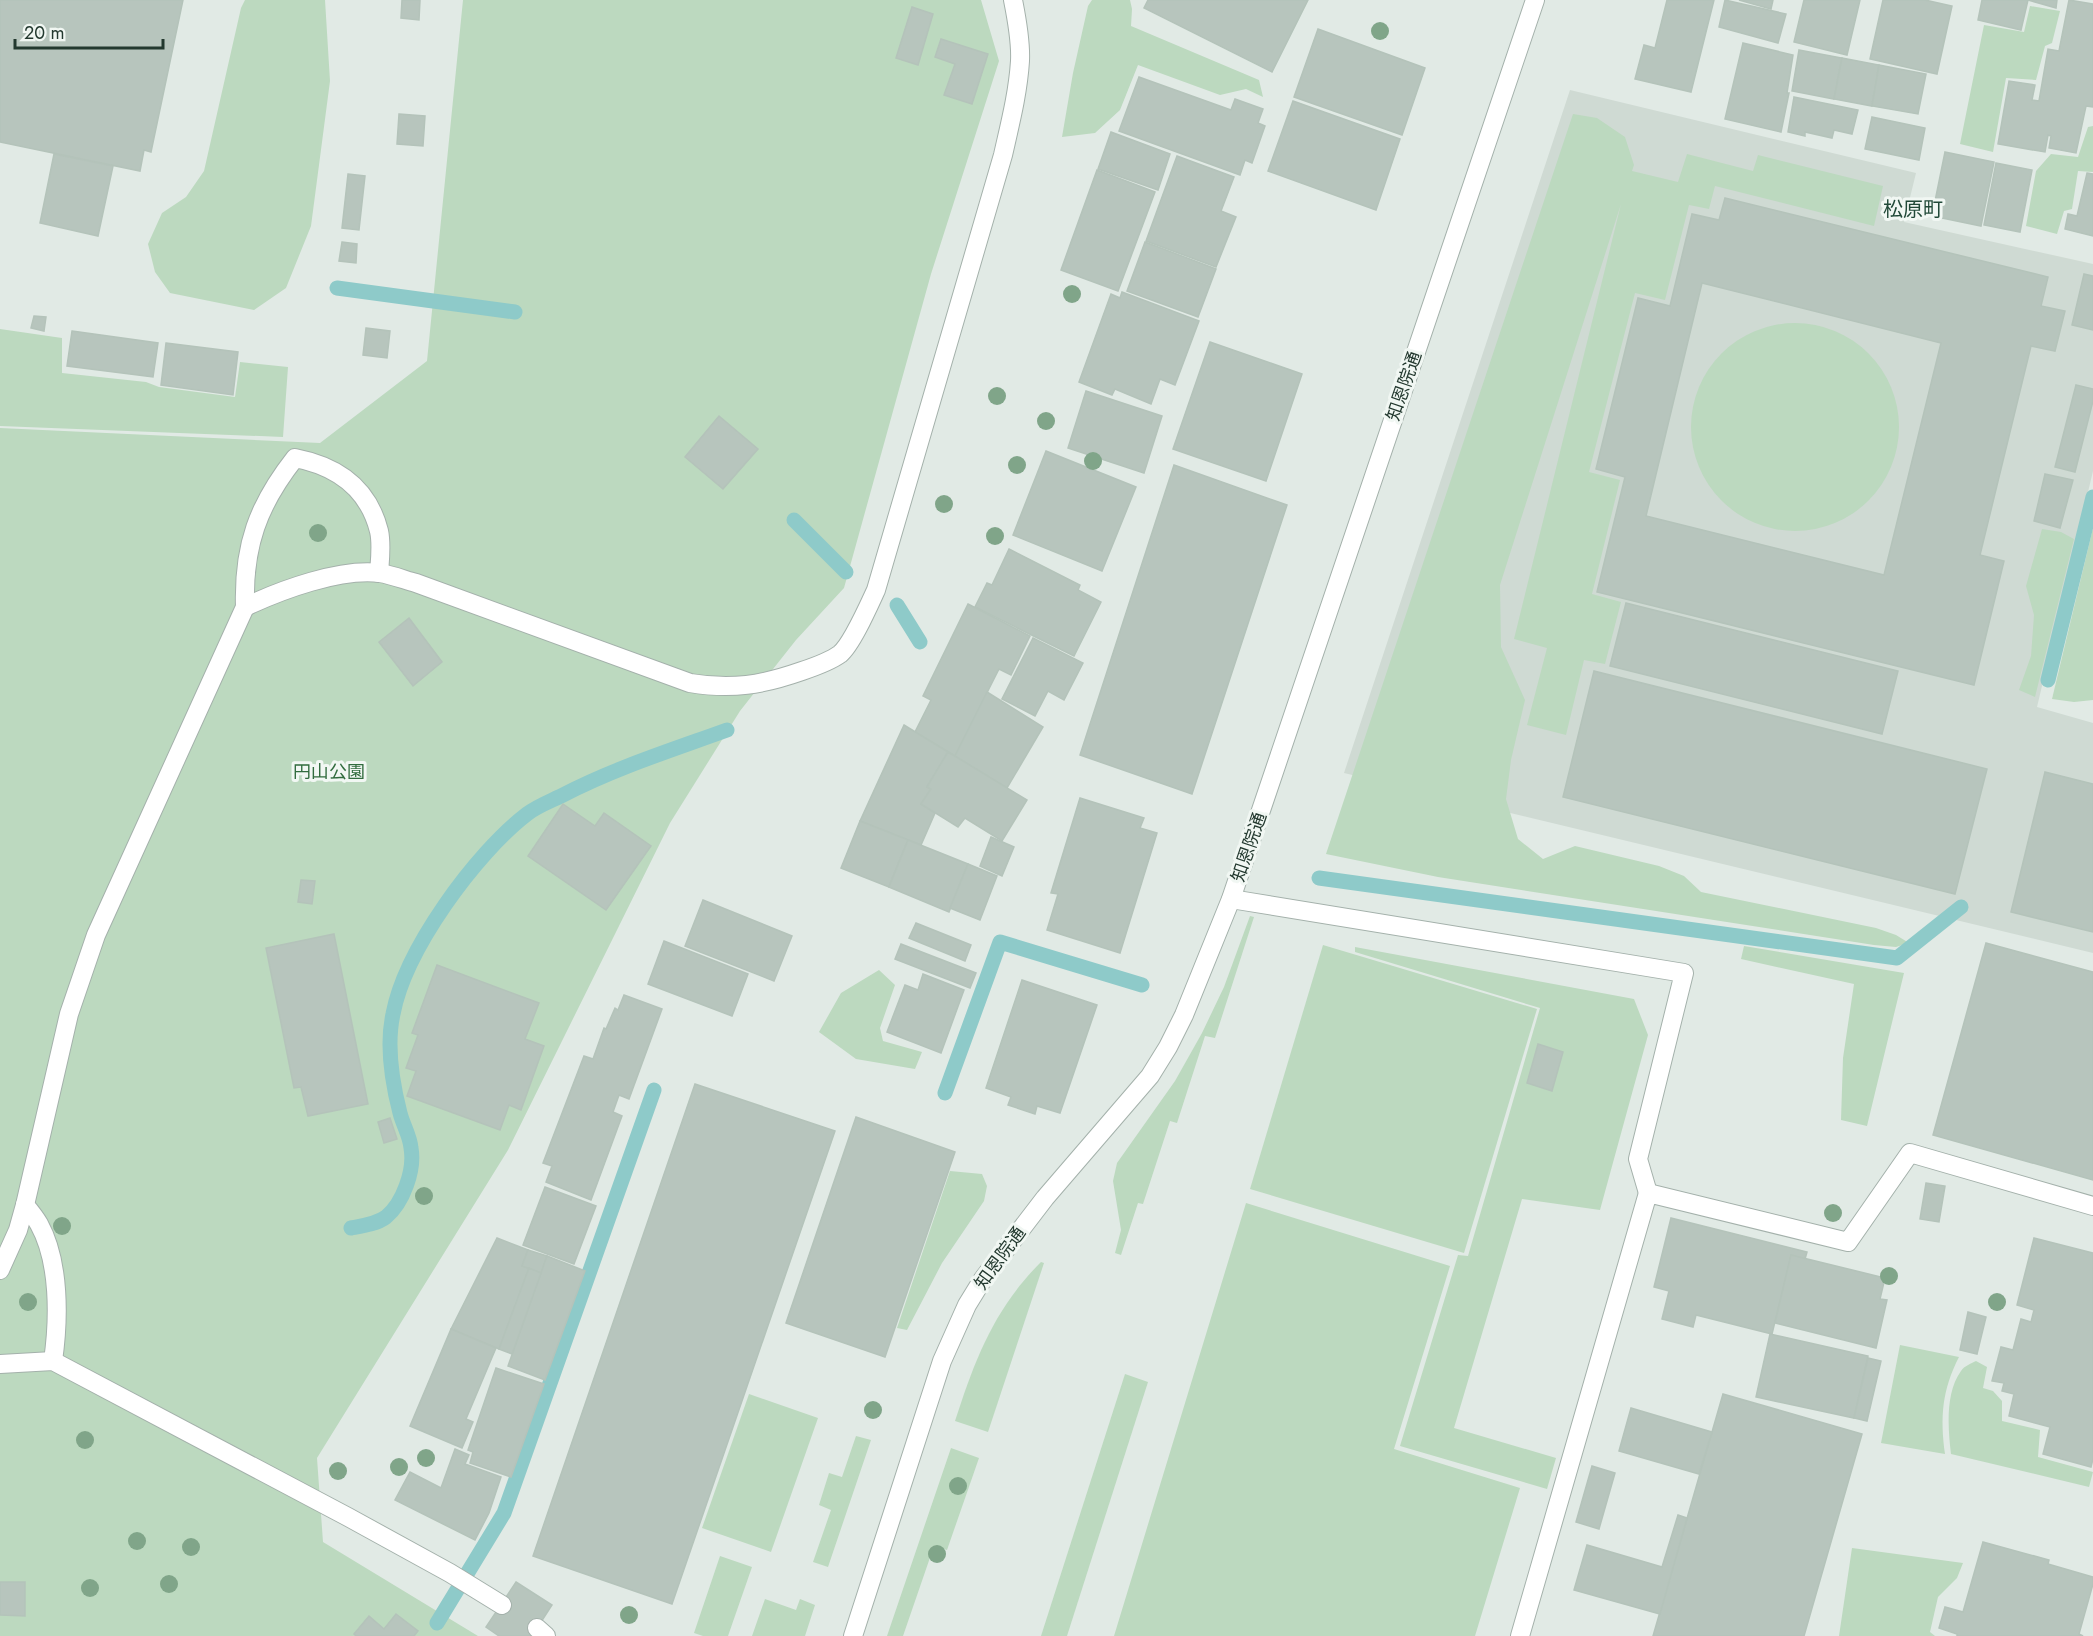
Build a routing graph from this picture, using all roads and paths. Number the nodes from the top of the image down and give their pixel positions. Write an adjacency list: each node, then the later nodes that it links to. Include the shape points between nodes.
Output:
1 (1013, 0): 3 (street, via 1020,61 1003,155 876,590 841,653 813,668 758,685 690,683)
2 (1534, 0): 5 (street, 知恩院通)
3 (379, 573): 4 (street, via 310,582); 4 (street, via 379,531 361,494 332,469 295,458 278,479 254,527 244,580)
4 (245, 607): 7 (street, via 96,935 69,1014)
5 (1231, 898): 6 (street, via 1684,973 1638,1159); 13 (street, 知恩院通, via 1185,1015 1150,1076 1044,1198 967,1305 942,1360)
6 (1648, 1193): 8 (street, via 1848,1242 1910,1153); 14 (street)
7 (25, 1205): 9 (street); 10 (street, via 39,1224 55,1278 58,1305)
8 (2093, 1206)
9 (0, 1270)
10 (53, 1361): 11 (street); 12 (street, via 348,1516)
11 (0, 1364)
12 (502, 1605)
13 (853, 1636)
14 (1520, 1636)

